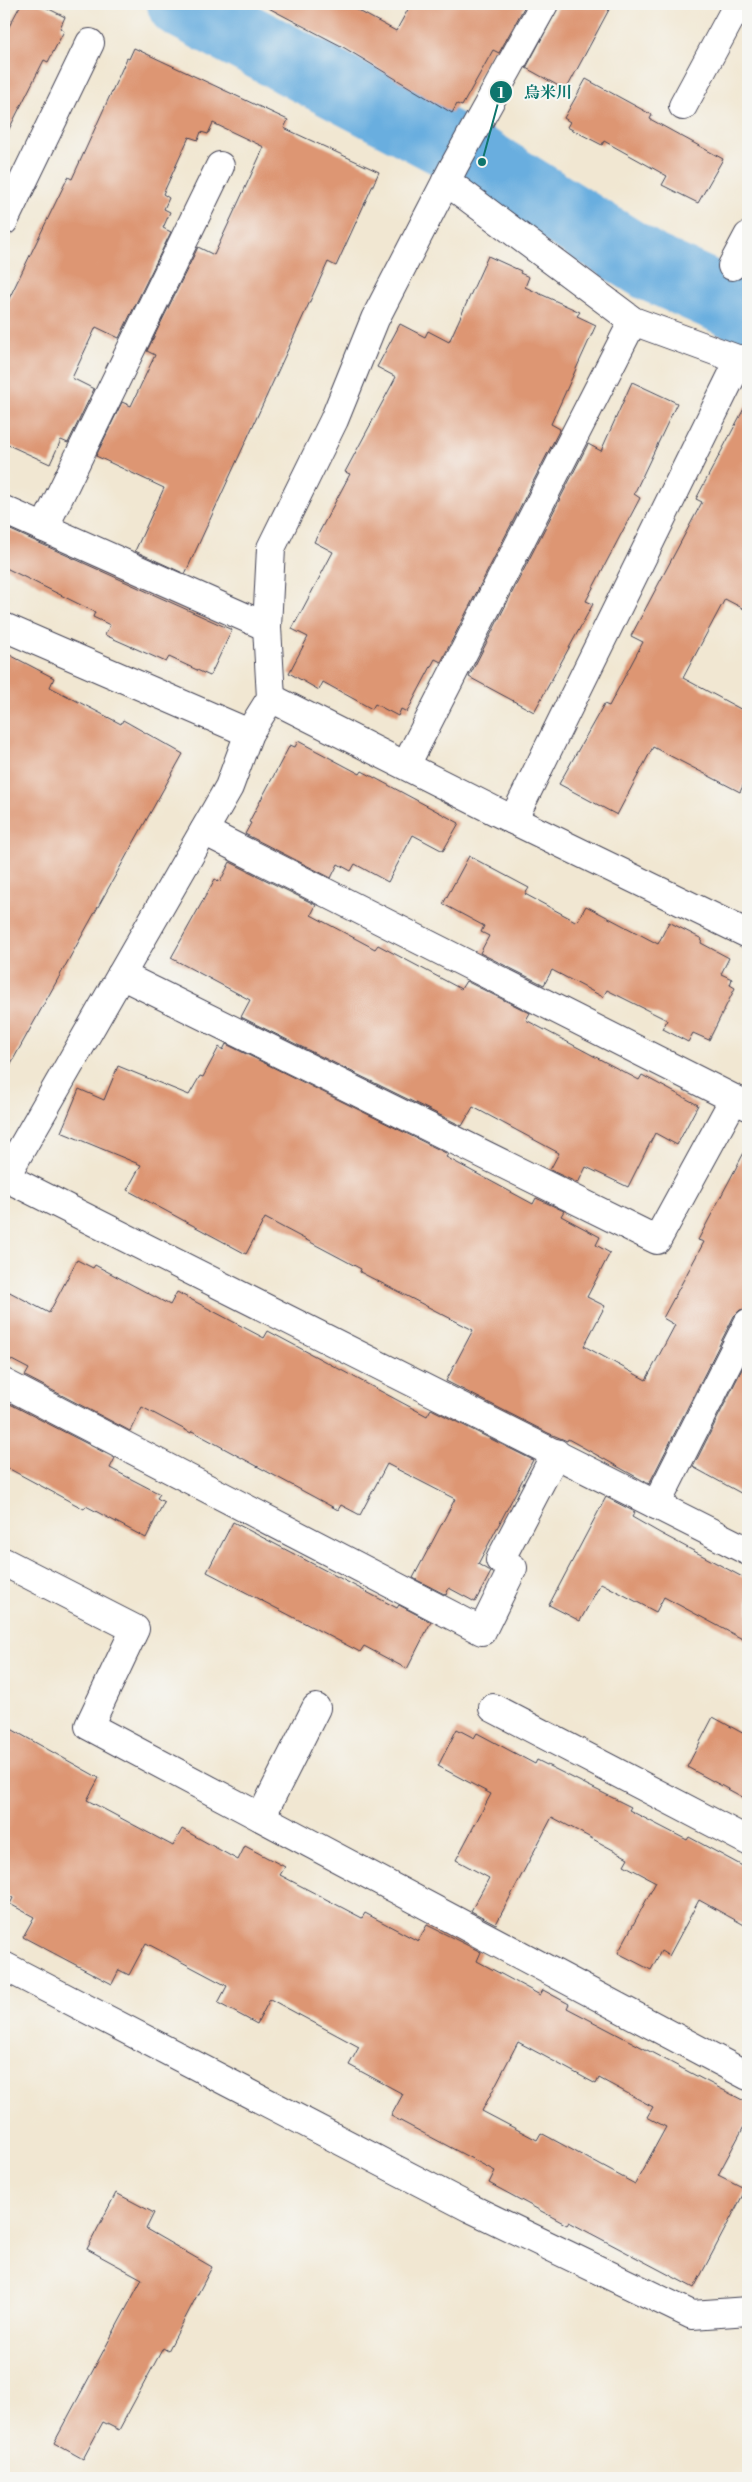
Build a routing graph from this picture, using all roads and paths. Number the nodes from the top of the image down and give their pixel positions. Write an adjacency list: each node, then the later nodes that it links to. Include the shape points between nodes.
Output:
1 (544, 4): 6 (street)
2 (738, 4): 4 (street)
3 (90, 43): 7 (street)
4 (683, 106)
5 (220, 166): 13 (street)
6 (450, 174): 10 (street); 15 (street, via 375,320 334,420 271,548)
7 (4, 221)
8 (748, 236): 9 (street)
9 (732, 266)
10 (633, 321): 11 (street); 18 (street)
11 (744, 361): 19 (street)
12 (4, 510): 13 (street)
13 (44, 528): 15 (street)
14 (4, 627): 17 (street)
15 (267, 627): 16 (street)
16 (270, 698): 17 (street); 18 (street)
17 (249, 733): 20 (street, via 229,787)
18 (406, 765): 19 (street)
19 (513, 820): 21 (street)
20 (204, 832): 22 (street); 23 (street)
21 (748, 934)
22 (121, 974): 23 (street, via 657,1240); 24 (street)
23 (741, 1102)
24 (4, 1178): 27 (street)
25 (748, 1323): 28 (street)
26 (4, 1383): 27 (street, via 482,1631 513,1568 500,1560)
27 (556, 1453): 28 (street)
28 (656, 1505): 29 (street)
29 (748, 1551)
30 (4, 1562): 33 (street, via 135,1630 89,1726)
31 (316, 1708): 33 (street)
32 (493, 1708): 34 (street)
33 (260, 1817): 36 (street)
34 (748, 1841)
35 (4, 1966): 37 (street, via 470,2208 692,2315)
36 (748, 2076)
37 (748, 2311)

